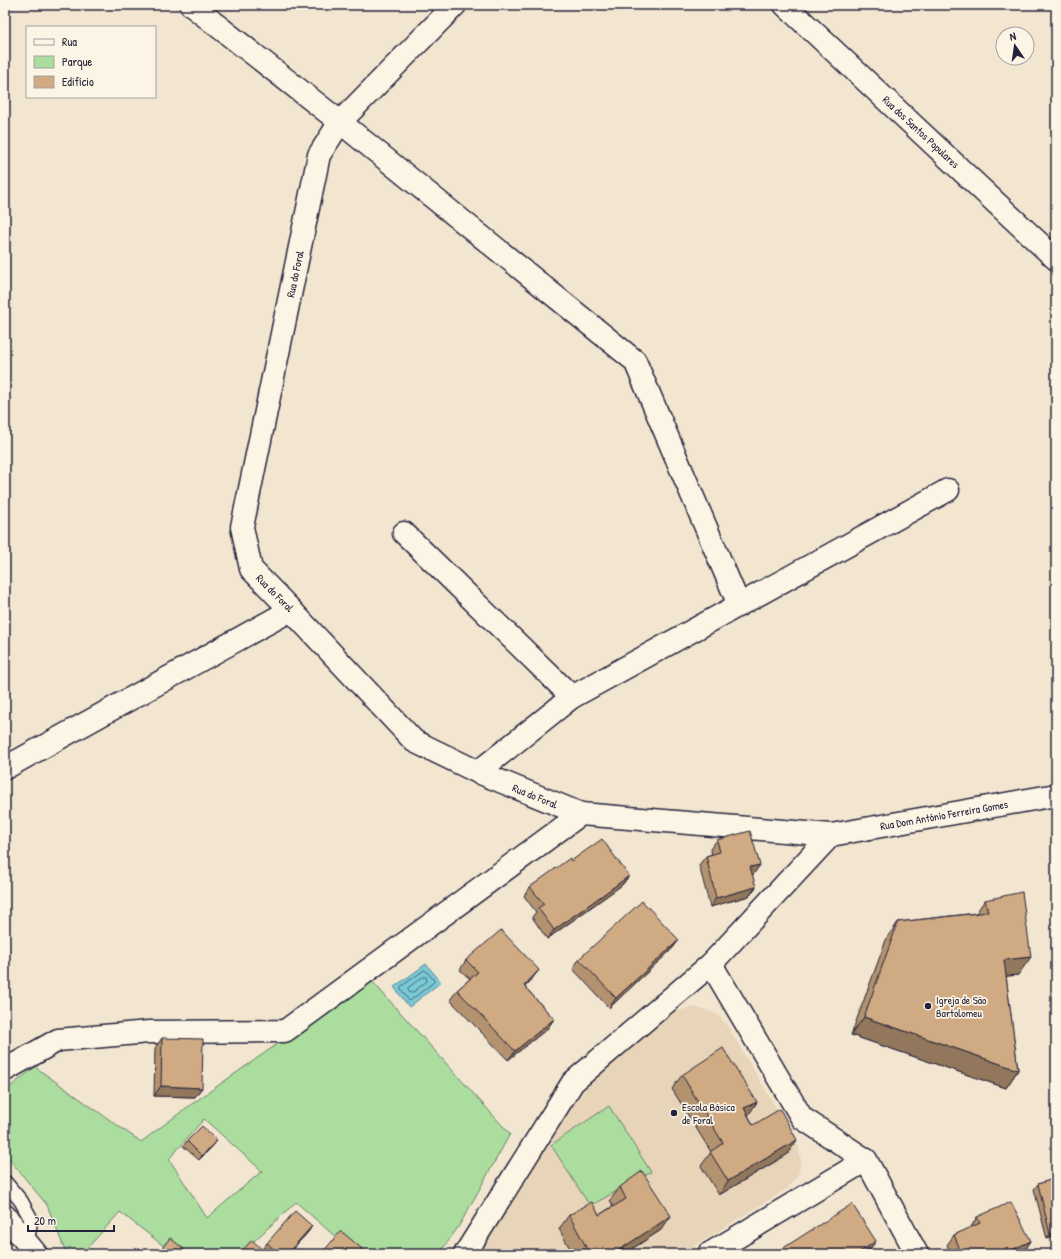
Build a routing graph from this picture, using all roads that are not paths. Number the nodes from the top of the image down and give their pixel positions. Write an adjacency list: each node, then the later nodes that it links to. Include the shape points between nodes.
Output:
1 (191, 5): 4 (street)
2 (455, 5): 4 (street, Rua do Foral)
3 (785, 5): 5 (street, Rua dos Santos Populares)
4 (340, 122): 8 (street, via 635,361); 9 (street, Rua do Foral, via 319,155 242,527 251,569)
5 (1056, 259)
6 (948, 490): 8 (street)
7 (404, 533): 10 (street)
8 (739, 605): 10 (street)
9 (291, 610): 11 (street); 12 (street, Rua do Foral, via 414,741)
10 (572, 697): 12 (street)
11 (5, 768)
12 (478, 772): 14 (street, Rua do Foral)
13 (1056, 795): 15 (street, Rua Dom António Ferreira Gomes)
14 (581, 814): 15 (street, Rua do Foral); 17 (street, via 285,1031 149,1032 58,1040)
15 (831, 835): 16 (street)
16 (711, 964): 18 (street, via 802,1118); 22 (street, via 573,1082)
17 (5, 1070)
18 (866, 1160): 23 (street); 24 (street)
19 (5, 1182): 21 (lane, via 22,1201 31,1219)
20 (5, 1216): 21 (street)
21 (32, 1249)
22 (465, 1254)
23 (708, 1254)
24 (917, 1254)

